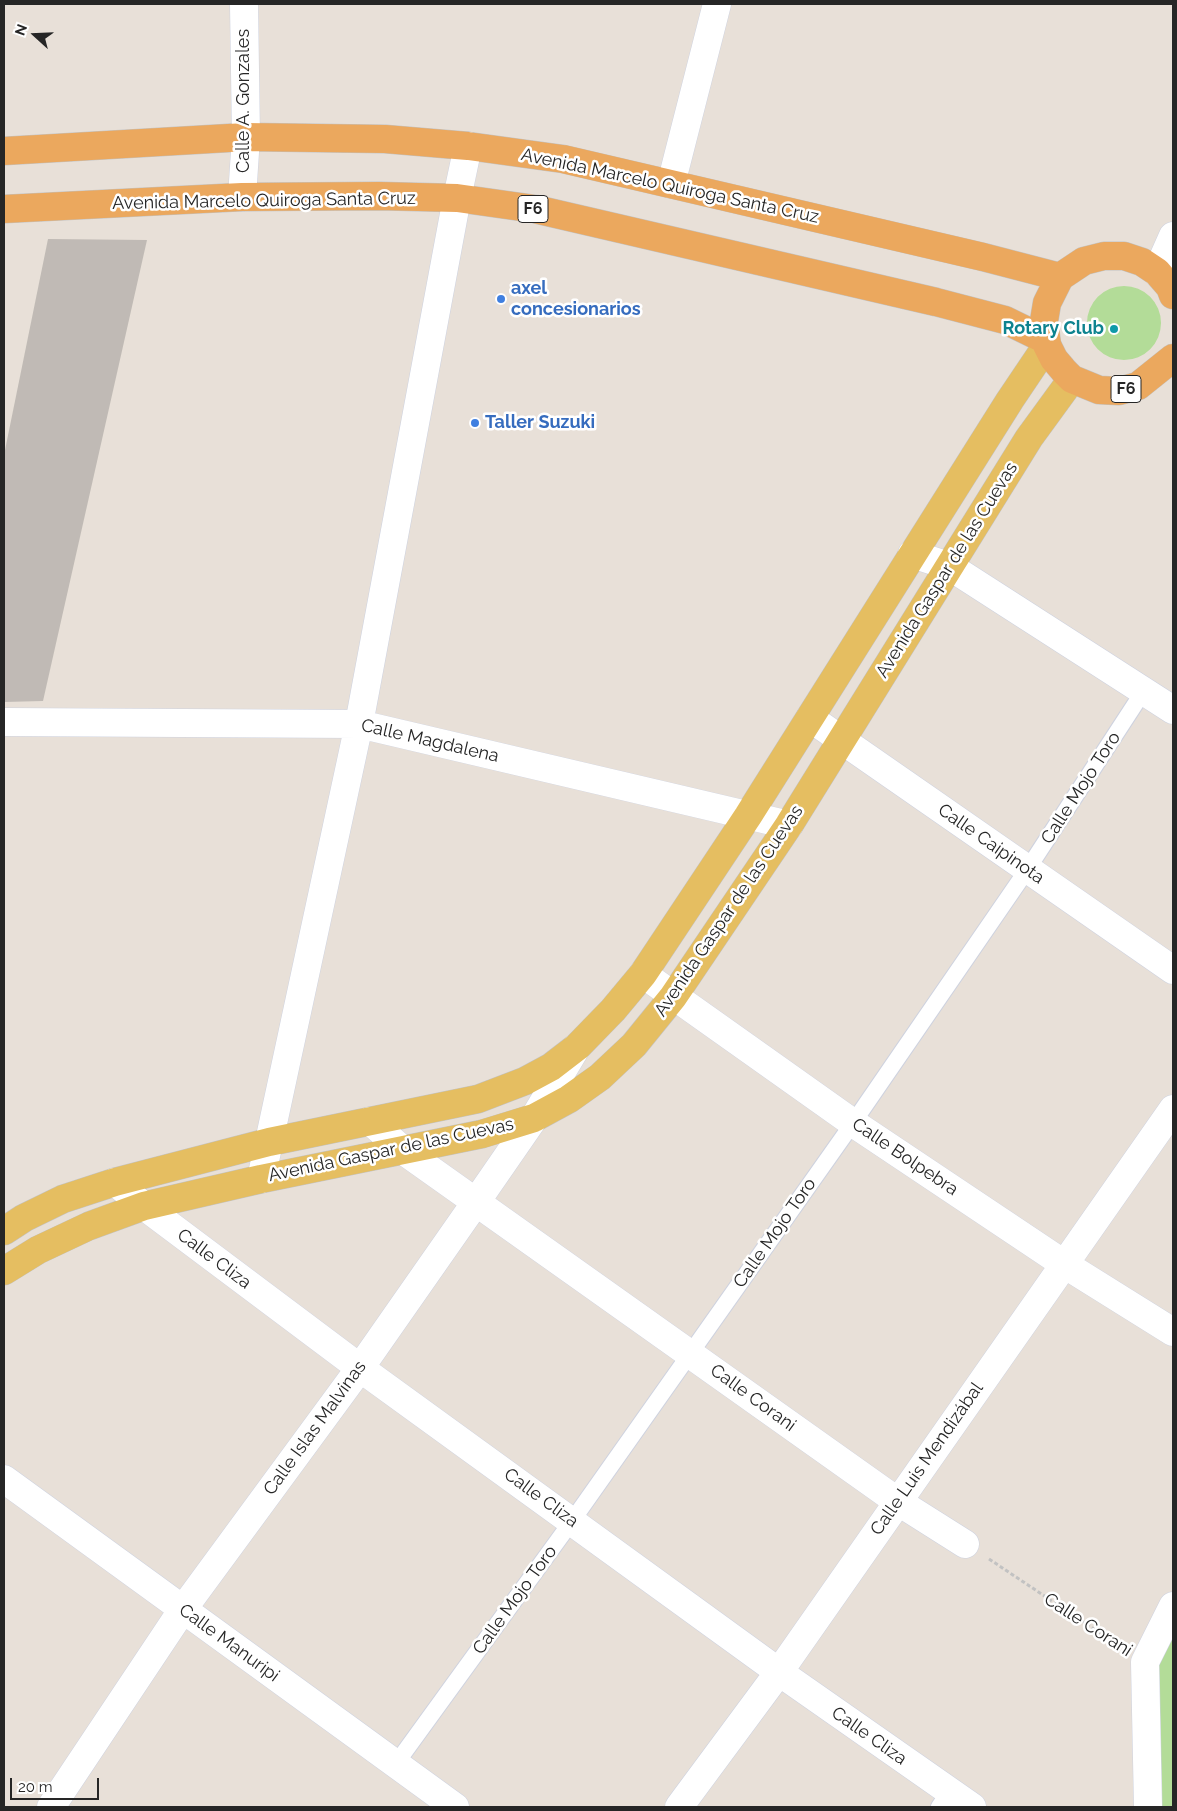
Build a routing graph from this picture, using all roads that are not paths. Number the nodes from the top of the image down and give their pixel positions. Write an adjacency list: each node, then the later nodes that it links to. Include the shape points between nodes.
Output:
1 (244, 4): 3 (street, Calle A. Gonzales)
2 (717, 4): 6 (street)
3 (246, 137): 4 (highway, Avenida Marcelo Quiroga Santa Cruz, via 385,139); 5 (highway, Avenida Marcelo Quiroga Santa Cruz); 7 (street, Calle A. Gonzales)
4 (468, 146): 6 (highway, Avenida Marcelo Quiroga Santa Cruz, via 563,159); 8 (street)
5 (4, 151)
6 (671, 184): 12 (highway, Avenida Marcelo Quiroga Santa Cruz)
7 (242, 198): 8 (highway, Avenida Marcelo Quiroga Santa Cruz / F6); 9 (highway, Avenida Marcelo Quiroga Santa Cruz / F6)
8 (457, 198): 14 (highway, Avenida Marcelo Quiroga Santa Cruz / F6, via 535,209 936,302 1005,320); 23 (street)
9 (4, 209)
10 (1173, 236): 11 (street)
11 (1150, 267): 12 (highway, F6, via 1124,256 1104,256 1084,261); 13 (highway, via 1170,287)
12 (1060, 277): 14 (highway, F6, via 1047,303 1044,321)
13 (1173, 295)
14 (1047, 342): 16 (highway, F6, via 1054,359); 17 (main road, Avenida Gaspar de las Cuevas)
15 (1173, 359): 16 (highway, F6, via 1138,386 1119,391 1099,390)
16 (1072, 379): 18 (main road, Avenida Gaspar de las Cuevas, via 1029,438)
17 (912, 554): 18 (street); 21 (main road, Avenida Gaspar de las Cuevas)
18 (949, 566): 19 (street); 24 (main road, Avenida Gaspar de las Cuevas)
19 (1144, 692): 20 (street); 27 (lane, Calle Mojo Toro)
20 (1173, 710)
21 (810, 718): 24 (street, Calle Caipinota); 25 (main road, Avenida Gaspar de las Cuevas)
22 (4, 722): 23 (street, Calle Magdalena)
23 (359, 724): 25 (street, Calle Magdalena); 36 (street)
24 (842, 740): 26 (main road, Avenida Gaspar de las Cuevas); 27 (street, Calle Caipinota)
25 (748, 816): 26 (street, Calle Magdalena); 29 (main road, Avenida Gaspar de las Cuevas)
26 (789, 825): 30 (main road, Avenida Gaspar de las Cuevas)
27 (1028, 870): 28 (street, Calle Caipinota); 35 (lane, Calle Mojo Toro)
28 (1173, 970)
29 (643, 974): 30 (street, Calle Bolpebra); 31 (main road, Avenida Gaspar de las Cuevas)
30 (673, 997): 33 (main road, Avenida Gaspar de las Cuevas, via 634,1045 600,1077); 35 (street, Calle Bolpebra)
31 (577, 1047): 33 (street, Calle Islas Malvinas); 34 (main road, Avenida Gaspar de las Cuevas, via 551,1067 500,1092)
32 (1173, 1109): 43 (street, Calle Luis Mendizábal)
33 (534, 1118): 37 (main road, Avenida Gaspar de las Cuevas, via 482,1134); 40 (street, Calle Islas Malvinas)
34 (370, 1121): 36 (main road, Avenida Gaspar de las Cuevas); 37 (street, Calle Corani)
35 (853, 1122): 43 (street, Calle Bolpebra); 46 (lane, Calle Mojo Toro)
36 (270, 1142): 38 (street); 39 (main road, Avenida Gaspar de las Cuevas)
37 (404, 1151): 38 (main road, Avenida Gaspar de las Cuevas); 40 (street, Calle Corani)
38 (261, 1179): 41 (main road, Avenida Gaspar de las Cuevas)
39 (115, 1182): 41 (street, Calle Cliza); 42 (main road, Avenida Gaspar de las Cuevas, via 63,1199)
40 (476, 1202): 46 (street, Calle Corani); 47 (street, Calle Islas Malvinas)
41 (144, 1206): 44 (main road, Avenida Gaspar de las Cuevas, via 89,1226 38,1250); 47 (street, Calle Cliza)
42 (4, 1230)
43 (1064, 1264): 45 (street, Calle Bolpebra); 49 (street, Calle Luis Mendizábal)
44 (4, 1271)
45 (1173, 1332)
46 (690, 1353): 49 (street, Calle Corani); 50 (lane, Calle Mojo Toro)
47 (360, 1368): 50 (street, Calle Cliza); 53 (street, Calle Islas Malvinas)
48 (4, 1480): 53 (street, Calle Manuripi)
49 (897, 1501): 51 (street, Calle Corani); 54 (street, Calle Luis Mendizábal)
50 (572, 1521): 54 (street, Calle Cliza); 55 (lane, Calle Mojo Toro)
51 (965, 1544)
52 (1173, 1606): 61 (street, via 1145,1662)
53 (182, 1609): 55 (street, Calle Manuripi); 57 (street, Calle Islas Malvinas)
54 (779, 1672): 56 (street, Calle Cliza); 59 (street, Calle Luis Mendizábal)
55 (395, 1765): 58 (street, Calle Manuripi)
56 (944, 1800): 60 (street, Calle Cliza)
57 (51, 1807)
58 (455, 1807)
59 (679, 1807)
60 (972, 1807)
61 (1148, 1807)

